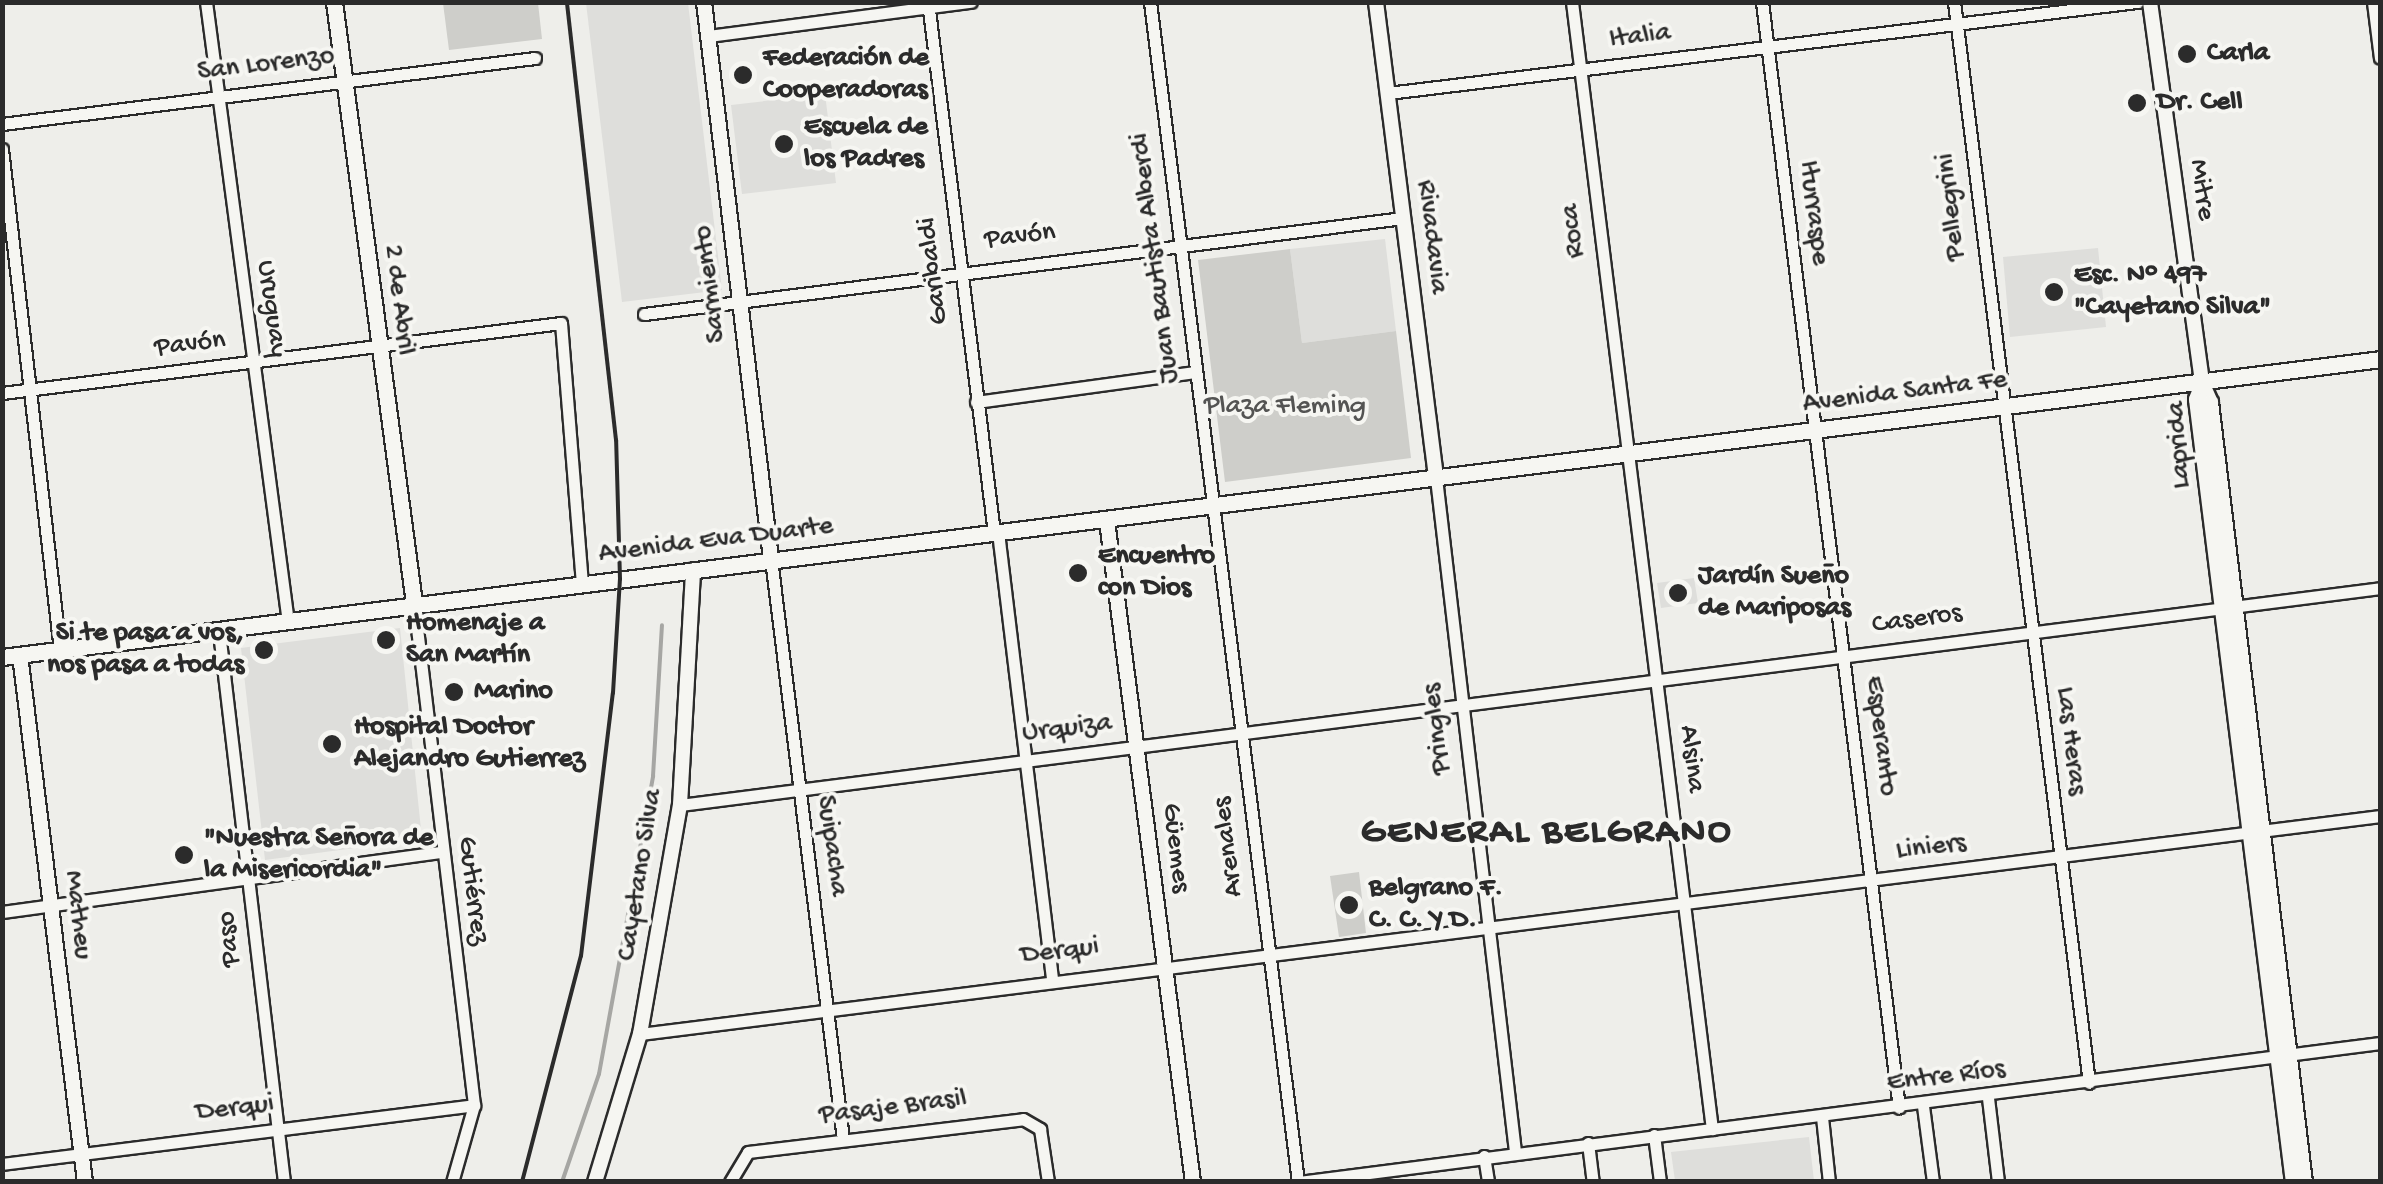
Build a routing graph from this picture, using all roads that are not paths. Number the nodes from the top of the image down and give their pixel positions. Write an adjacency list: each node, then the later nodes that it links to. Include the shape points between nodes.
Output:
1 (206, 2): 22 (street, Uruguay)
2 (334, 2): 20 (main road, 2 de Abril)
3 (704, 2): 15 (street, Sarmiento)
4 (971, 2): 13 (street)
5 (1150, 2): 26 (street, Juan Bautista Alberdi)
6 (1376, 2): 21 (street, Rivadavia)
7 (1572, 2): 19 (street, Roca)
8 (1762, 2): 16 (street, Iturraspe)
9 (1954, 2): 14 (street, Pellegrini)
10 (2137, 2): 14 (street, Italia)
11 (2150, 2): 34 (street, Mitre)
12 (2373, 2): 18 (street)
13 (929, 5): 15 (street); 27 (street, Garibaldi)
14 (1956, 22): 16 (street, Italia); 38 (street, Pellegrini)
15 (708, 36): 28 (street, Sarmiento)
16 (1767, 45): 19 (street, Italia); 39 (street, Iturraspe)
17 (534, 58): 20 (street, San Lorenzo)
18 (2380, 58)
19 (1580, 70): 21 (street, Italia); 40 (street, Roca)
20 (345, 81): 22 (street, San Lorenzo); 30 (main road, 2 de Abril)
21 (1388, 93): 25 (street, Rivadavia)
22 (218, 95): 23 (street, San Lorenzo); 32 (street, Uruguay)
23 (2, 124)
24 (2, 150): 35 (street)
25 (1403, 218): 26 (street, Pavón); 41 (street, Rivadavia)
26 (1180, 242): 27 (street, Pavón); 33 (street, Juan Bautista Alberdi)
27 (959, 270): 28 (street, Pavón); 37 (street, Garibaldi)
28 (738, 299): 29 (street, Pavón); 45 (street, Sarmiento)
29 (644, 314)
30 (379, 344): 32 (street, Pavón); 47 (street, Pavón, via 561,323); 49 (main road, 2 de Abril)
31 (2380, 359): 34 (main road, Avenida Santa Fe)
32 (253, 363): 35 (street, Pavón); 51 (street, Uruguay)
33 (1195, 372): 37 (street); 42 (street, Juan Bautista Alberdi)
34 (2202, 384): 38 (main road, Avenida Santa Fe); 50 (main road, Laprida, via 2210,402)
35 (30, 390): 36 (street, Pavón); 54 (street)
36 (2, 394)
37 (976, 402): 44 (street, Garibaldi)
38 (1999, 406): 39 (main road, Avenida Santa Fe); 52 (street, Las Heras)
39 (1814, 430): 40 (main road, Avenida Santa Fe); 55 (street, Esperanto)
40 (1626, 454): 41 (main road, Avenida Santa Fe); 58 (street, Alsina)
41 (1436, 478): 42 (main road, Avenida Eva Duarte); 59 (street, Pringles)
42 (1212, 507): 43 (main road, Avenida Eva Duarte); 60 (street, Arenales)
43 (1107, 521): 44 (main road, Avenida Eva Duarte); 61 (street, Güemes)
44 (996, 532): 45 (main road, Avenida Eva Duarte); 62 (street, Garibaldi)
45 (771, 559): 46 (main road, Avenida Eva Duarte); 63 (street, Suipacha)
46 (693, 570): 47 (main road, Avenida Eva Duarte); 64 (street, Cayetano Silva)
47 (582, 583): 49 (main road, Avenida Eva Duarte)
48 (2380, 588): 50 (street, Caseros)
49 (414, 603): 51 (main road, Avenida Eva Duarte); 67 (street, Gutiérrez)
50 (2229, 606): 52 (street, Caseros); 66 (main road, Laprida)
51 (288, 622): 53 (main road, Avenida Eva Duarte)
52 (2031, 630): 55 (street, Caseros); 68 (street, Las Heras)
53 (219, 632): 54 (main road, Avenida Eva Duarte); 69 (street, Paso)
54 (60, 650): 56 (main road, Avenida Eva Duarte)
55 (1844, 654): 58 (street, Caseros); 70 (street, Esperanto)
56 (20, 655): 57 (main road, Avenida Eva Duarte); 72 (street, Matheu)
57 (2, 657)
58 (1655, 677): 59 (street, Caseros); 71 (street, Alsina)
59 (1460, 701): 60 (street, Urquiza); 74 (street, Pringles)
60 (1240, 731): 61 (street, Urquiza); 75 (street, Arenales)
61 (1137, 745): 62 (street, Urquiza); 76 (street, Güemes)
62 (1025, 759): 63 (street, Urquiza); 77 (street, Garibaldi)
63 (798, 788): 64 (street, Urquiza); 78 (street, Suipacha)
64 (680, 805): 79 (street, Cayetano Silva)
65 (2380, 816): 66 (street, Liniers)
66 (2257, 833): 68 (street, Liniers); 81 (main road, Laprida)
67 (442, 852): 69 (street); 84 (street, Gutiérrez)
68 (2060, 857): 70 (street, Liniers); 82 (street, Las Heras)
69 (249, 879): 72 (street); 88 (street, Paso)
70 (1873, 880): 71 (street, Liniers); 86 (street, Esperanto)
71 (1684, 903): 74 (street, Liniers); 89 (street, Alsina)
72 (50, 906): 73 (street); 94 (street, Matheu)
73 (2, 912)
74 (1487, 925): 75 (street, Derqui); 93 (street, Pringles)
75 (1266, 952): 76 (street, Derqui); 105 (street, Arenales)
76 (1164, 964): 77 (street, Derqui); 104 (street, Güemes)
77 (1052, 978): 78 (street, Derqui)
78 (828, 1007): 79 (street, Derqui); 91 (street, Suipacha)
79 (640, 1034): 101 (street, Cayetano Silva)
80 (2380, 1043): 81 (street, Entre Ríos)
81 (2283, 1056): 82 (street, Entre Ríos); 97 (main road, Laprida)
82 (2089, 1083): 83 (street, Entre Ríos)
83 (1988, 1098): 85 (street, Entre Ríos); 111 (street)
84 (474, 1106): 88 (street, Derqui); 100 (street, Gutiérrez)
85 (1924, 1106): 86 (street, Entre Ríos); 110 (street)
86 (1899, 1108): 87 (street, Entre Ríos)
87 (1822, 1117): 89 (street, Entre Ríos); 109 (street)
88 (277, 1129): 94 (street, Derqui); 99 (street, Paso)
89 (1712, 1129): 90 (street, Entre Ríos)
90 (1654, 1136): 92 (street, Entre Ríos); 108 (street)
91 (843, 1139): 102 (street, Pasaje Brasil, via 748,1152); 103 (street, Pasaje Brasil, via 1023,1118 1040,1129)
92 (1588, 1142): 93 (street, Entre Ríos); 107 (street)
93 (1516, 1152): 95 (street, Entre Ríos)
94 (82, 1154): 96 (street, Derqui); 98 (street, Matheu)
95 (1484, 1156): 105 (street, Entre Ríos); 106 (street)
96 (2, 1164)
97 (2294, 1180)
98 (86, 1182)
99 (284, 1182)
100 (452, 1182)
101 (595, 1182)
102 (730, 1182)
103 (1048, 1182)
104 (1193, 1182)
105 (1299, 1182)
106 (1488, 1182)
107 (1593, 1182)
108 (1660, 1182)
109 (1829, 1182)
110 (1933, 1182)
111 (1998, 1182)

